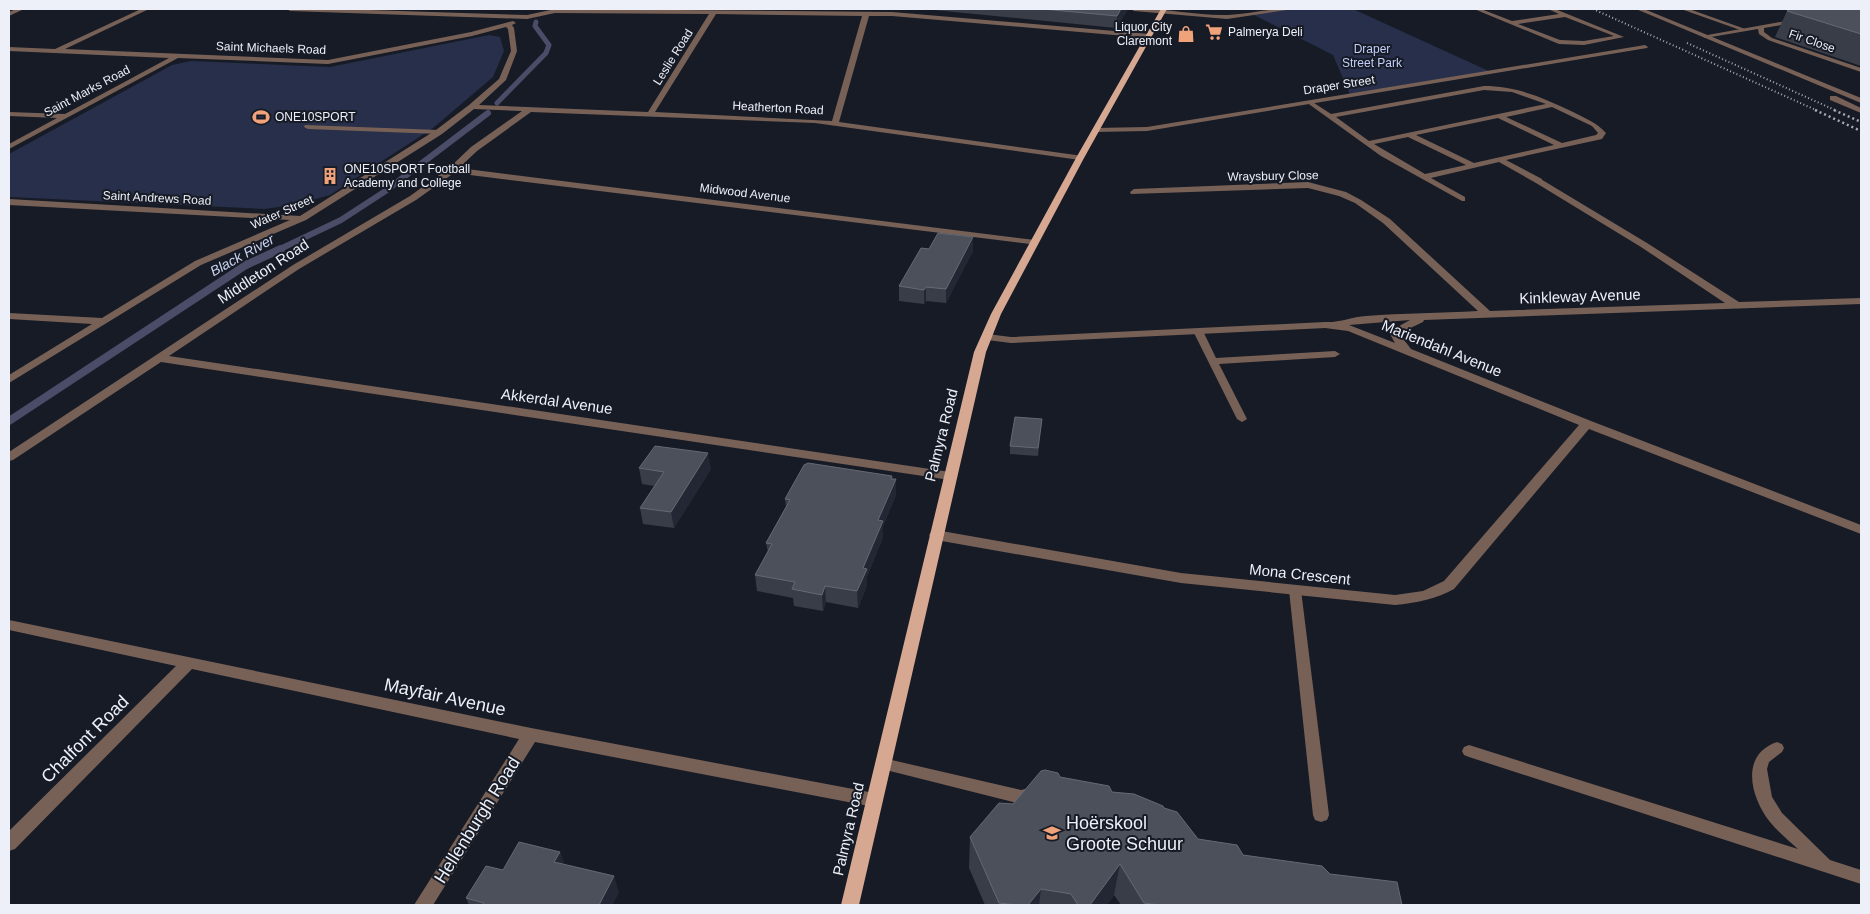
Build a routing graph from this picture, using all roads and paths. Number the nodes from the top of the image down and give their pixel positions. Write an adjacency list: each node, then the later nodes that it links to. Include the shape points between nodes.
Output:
1 (21, 9): 13 (street)
2 (146, 9): 26 (street)
3 (290, 9): 16 (street)
4 (1134, 9): 11 (street)
5 (1290, 9): 11 (street, via 1232,16)
6 (1478, 9): 18 (lane)
7 (1551, 9): 15 (lane)
8 (1639, 9): 23 (street)
9 (1684, 9): 21 (lane)
10 (556, 10): 12 (street); 16 (street)
11 (1163, 10): 22 (main road, Palmyra Road)
12 (714, 12): 14 (street); 36 (street, Leslie Road)
13 (9, 14)
14 (866, 14): 22 (street, via 904,14); 41 (street)
15 (1566, 15): 18 (lane); 18 (lane, via 1622,37 1567,44)
16 (527, 17): 19 (street, Saint Michaels Road)
17 (1806, 19): 20 (street)
18 (1511, 23)
19 (507, 26): 27 (street, Saint Michaels Road, via 328,62); 33 (street, Water Street, via 511,28 515,47 513,56 502,80)
20 (1761, 27): 21 (street); 28 (street, Fir Close, via 1761,33 1770,39)
21 (1745, 30): 23 (street)
22 (1149, 36): 43 (main road, Palmyra Road)
23 (1705, 36): 29 (street)
24 (1645, 47): 31 (street, Draper Street)
25 (9, 49): 26 (street, Saint Michaels Road)
26 (56, 51): 27 (street, Saint Michaels Road)
27 (177, 56): 38 (street, Saint Marks Road)
28 (1861, 70)
29 (1794, 75): 30 (street); 35 (street, via 1814,89)
30 (1861, 101)
31 (1309, 102): 39 (lane); 43 (street, Draper Street, via 1147,129)
32 (1550, 105): 39 (lane, via 1516,91 1494,87); 40 (lane); 47 (lane, via 1594,125 1602,133 1598,137)
33 (472, 107): 34 (street, Heatherton Road); 44 (street, Water Street)
34 (530, 109): 36 (street, Heatherton Road); 52 (street, Middleton Road, via 474,149)
35 (1861, 111)
36 (651, 113): 41 (street, Heatherton Road)
37 (9, 114): 38 (street)
38 (65, 116): 48 (street, Saint Marks Road)
39 (1330, 116): 46 (lane)
40 (1498, 116): 45 (lane); 47 (lane)
41 (835, 123): 49 (street, Heatherton Road)
42 (308, 127): 44 (lane)
43 (1096, 130): 49 (main road, Palmyra Road)
44 (439, 132): 58 (street, Water Street)
45 (1410, 135): 46 (lane); 51 (lane)
46 (1368, 143): 53 (lane)
47 (1562, 146): 50 (lane)
48 (9, 147)
49 (1080, 158): 59 (main road, Palmyra Road)
50 (1502, 161): 51 (lane); 54 (lane)
51 (1474, 166): 53 (lane)
52 (452, 170): 59 (street, Midwood Avenue); 71 (street, Middleton Road, via 399,207 296,267)
53 (1423, 177): 56 (lane)
54 (1539, 181): 61 (street)
55 (1134, 192): 62 (street, Wraysbury Close, via 1308,185 1335,190 1368,205 1393,225)
56 (1462, 199)
57 (9, 202): 58 (street, Saint Andrews Road)
58 (303, 218): 65 (street, Water Street, via 207,258)
59 (1035, 243): 68 (main road, Palmyra Road)
60 (1861, 301): 61 (street, Kinkleway Avenue)
61 (1736, 305): 62 (street, Kinkleway Avenue)
62 (1487, 314): 64 (street, Kinkleway Avenue)
63 (9, 316): 65 (street)
64 (1426, 317): 66 (street, Kinkleway Avenue, via 1364,319); 69 (street, Kinkleway Avenue, via 1397,330 1396,336)
65 (100, 321): 73 (street, Water Street)
66 (1325, 325): 67 (street, Mariendahl Avenue); 69 (street, Mariendahl Avenue, via 1350,328)
67 (1198, 331): 68 (street, Mariendahl Avenue, via 1011,340); 72 (lane)
68 (987, 337): 77 (main road, Palmyra Road, via 980,352)
69 (1407, 351): 75 (street, Mariendahl Avenue)
70 (1335, 354): 72 (lane)
71 (159, 358): 76 (street, Middleton Road); 77 (street, Akkerdal Avenue)
72 (1212, 361): 74 (lane)
73 (9, 380)
74 (1242, 419)
75 (1587, 424): 78 (street, Mariendahl Avenue); 80 (street, Mona Crescent, via 1449,585 1434,594 1395,600)
76 (9, 457)
77 (950, 476): 79 (main road, Palmyra Road)
78 (1861, 530)
79 (936, 535): 80 (street, Mona Crescent, via 1181,578); 86 (main road, Palmyra Road)
80 (1295, 590): 89 (lane)
81 (9, 625): 82 (street, Mayfair Avenue)
82 (189, 663): 83 (street, Mayfair Avenue); 90 (street, Chalfont Road)
83 (531, 735): 88 (street, Mayfair Avenue); 93 (street, Hellenburgh Road)
84 (1777, 748): 91 (lane, via 1763,758 1759,769 1764,798 1776,818)
85 (1469, 751): 91 (lane)
86 (883, 764): 87 (lane, via 1021,797 1042,792); 88 (main road, Palmyra Road)
87 (1051, 794)
88 (874, 800): 94 (main road, Palmyra Road)
89 (1321, 815)
90 (9, 843)
91 (1826, 866): 92 (lane)
92 (1861, 877)
93 (423, 905)
94 (850, 905)

